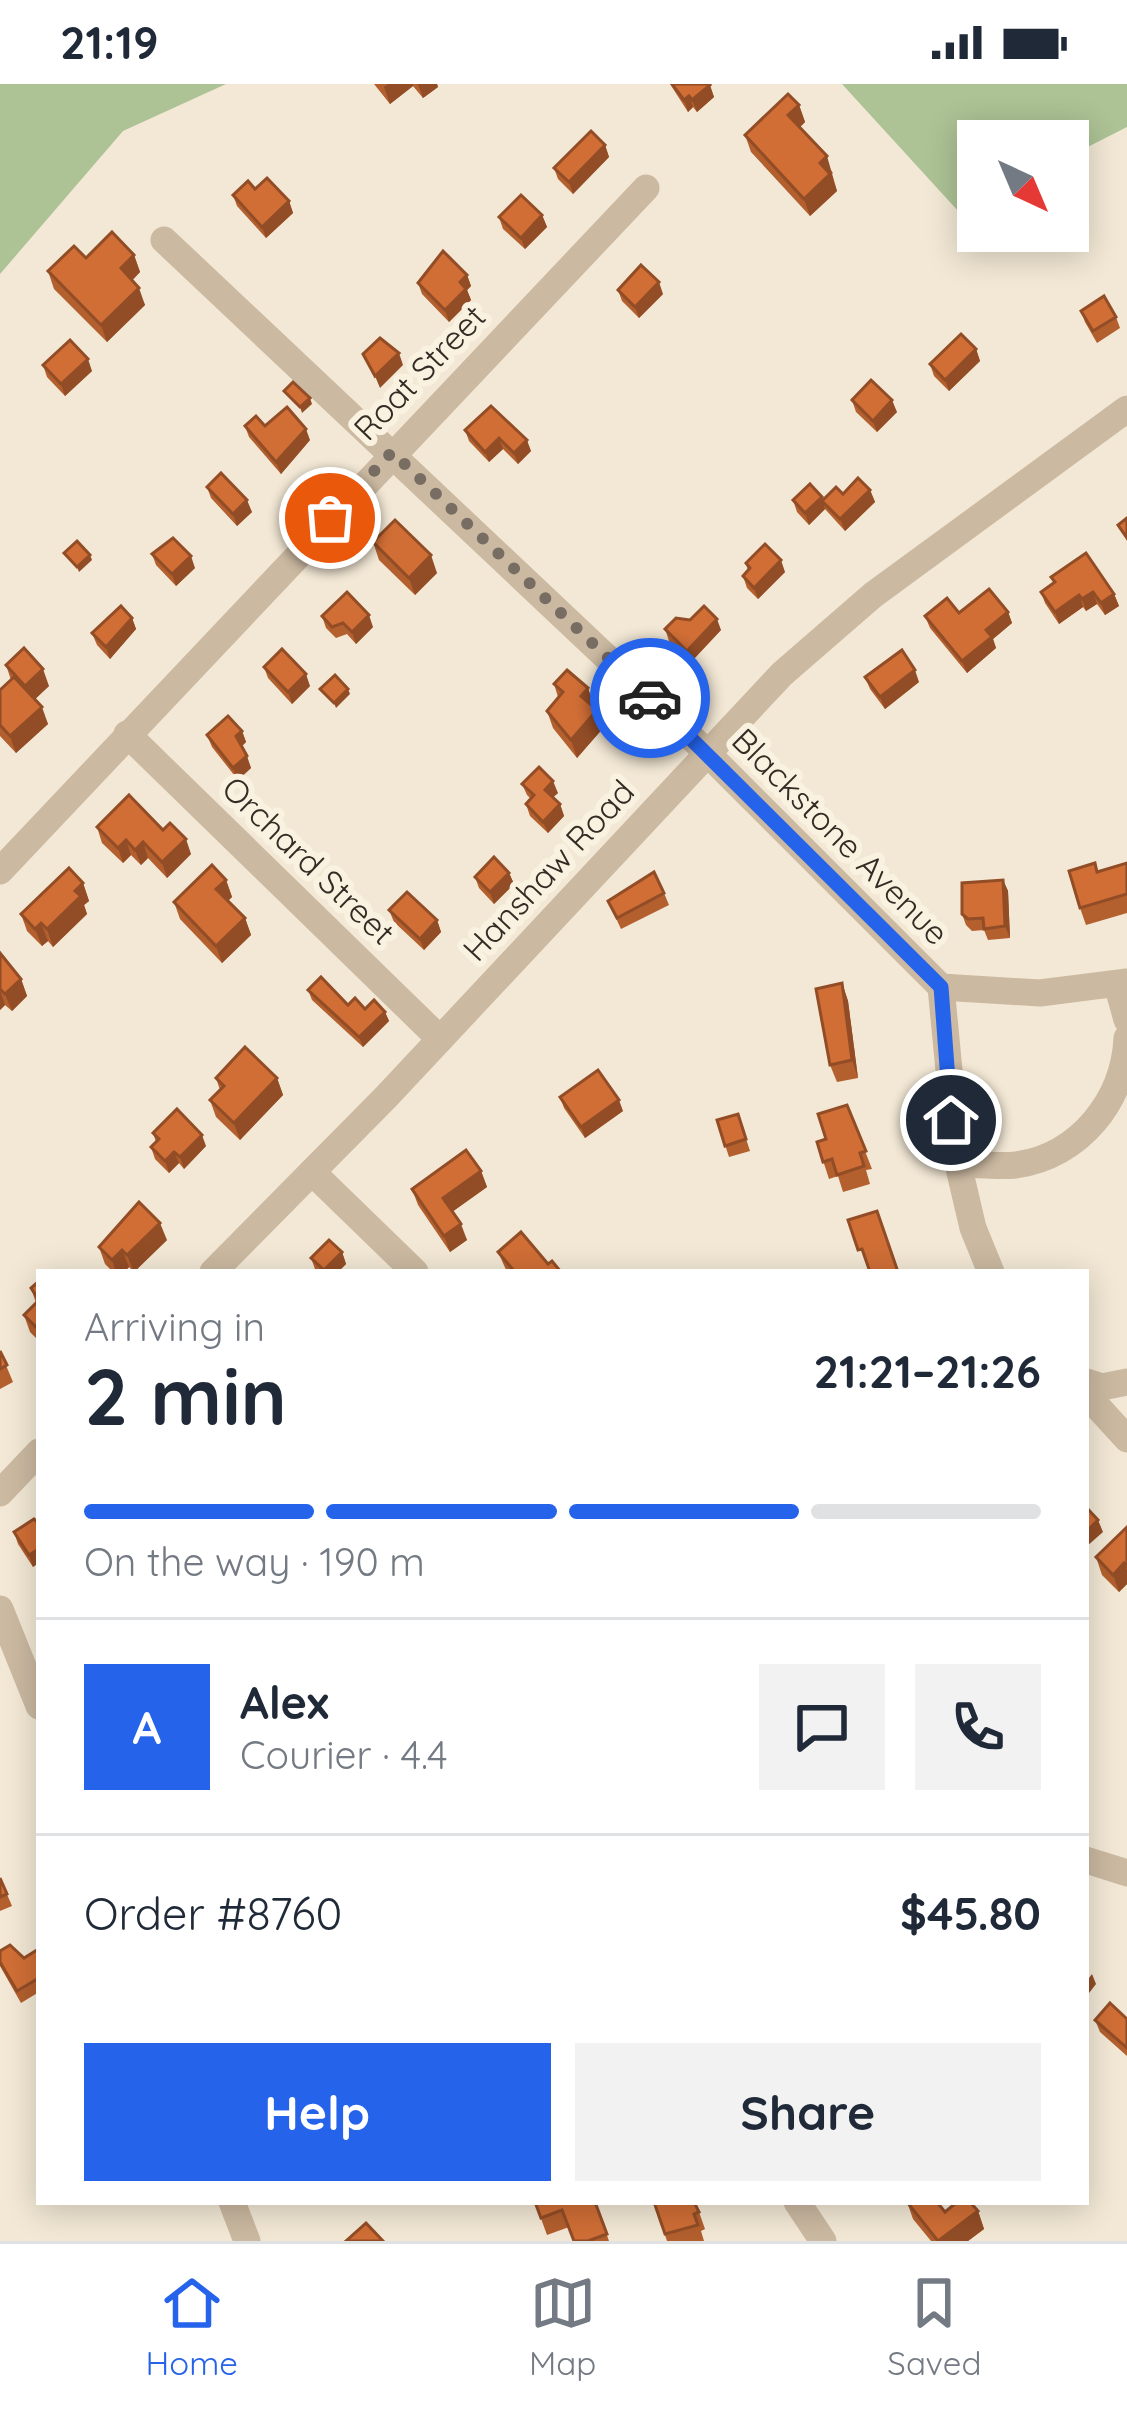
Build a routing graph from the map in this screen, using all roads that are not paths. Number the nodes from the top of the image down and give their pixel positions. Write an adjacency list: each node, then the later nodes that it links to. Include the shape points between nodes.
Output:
1 (646, 188): 4 (street, Roat Street)
2 (164, 240): 4 (street, Blackstone Avenue)
3 (1127, 409): 6 (street, Hanshaw Road, via 858,606)
4 (392, 452): 5 (street, Roat Street); 6 (street, Blackstone Avenue)
5 (127, 734): 7 (street, Roat Street); 12 (street, Orchard Street)
6 (706, 752): 9 (street, Blackstone Avenue); 12 (street, Hanshaw Road)
7 (0, 871)
8 (1122, 983): 9 (street, via 1040,993); 10 (street)
9 (941, 987): 13 (street, Blackstone Avenue)
10 (1127, 1020)
11 (1127, 1038): 13 (street, via 1112,1100 1088,1131 1016,1165)
12 (440, 1039): 14 (street, Hanshaw Road)
13 (958, 1164): 17 (street, Blackstone Avenue)
14 (312, 1172): 15 (street, Hanshaw Road); 16 (street)
15 (217, 1269)
16 (412, 1269)
17 (990, 1269)
18 (1127, 1382): 19 (street)
19 (1089, 1383)
20 (1089, 1397): 21 (street)
21 (1127, 1439)
22 (36, 1455): 23 (street)
23 (0, 1493)
24 (0, 1609): 25 (street)
25 (36, 1699)
26 (1089, 1861): 27 (street)
27 (1127, 1873)
28 (233, 2205): 30 (street)
29 (799, 2205): 31 (street)
30 (247, 2241)
31 (824, 2241)

